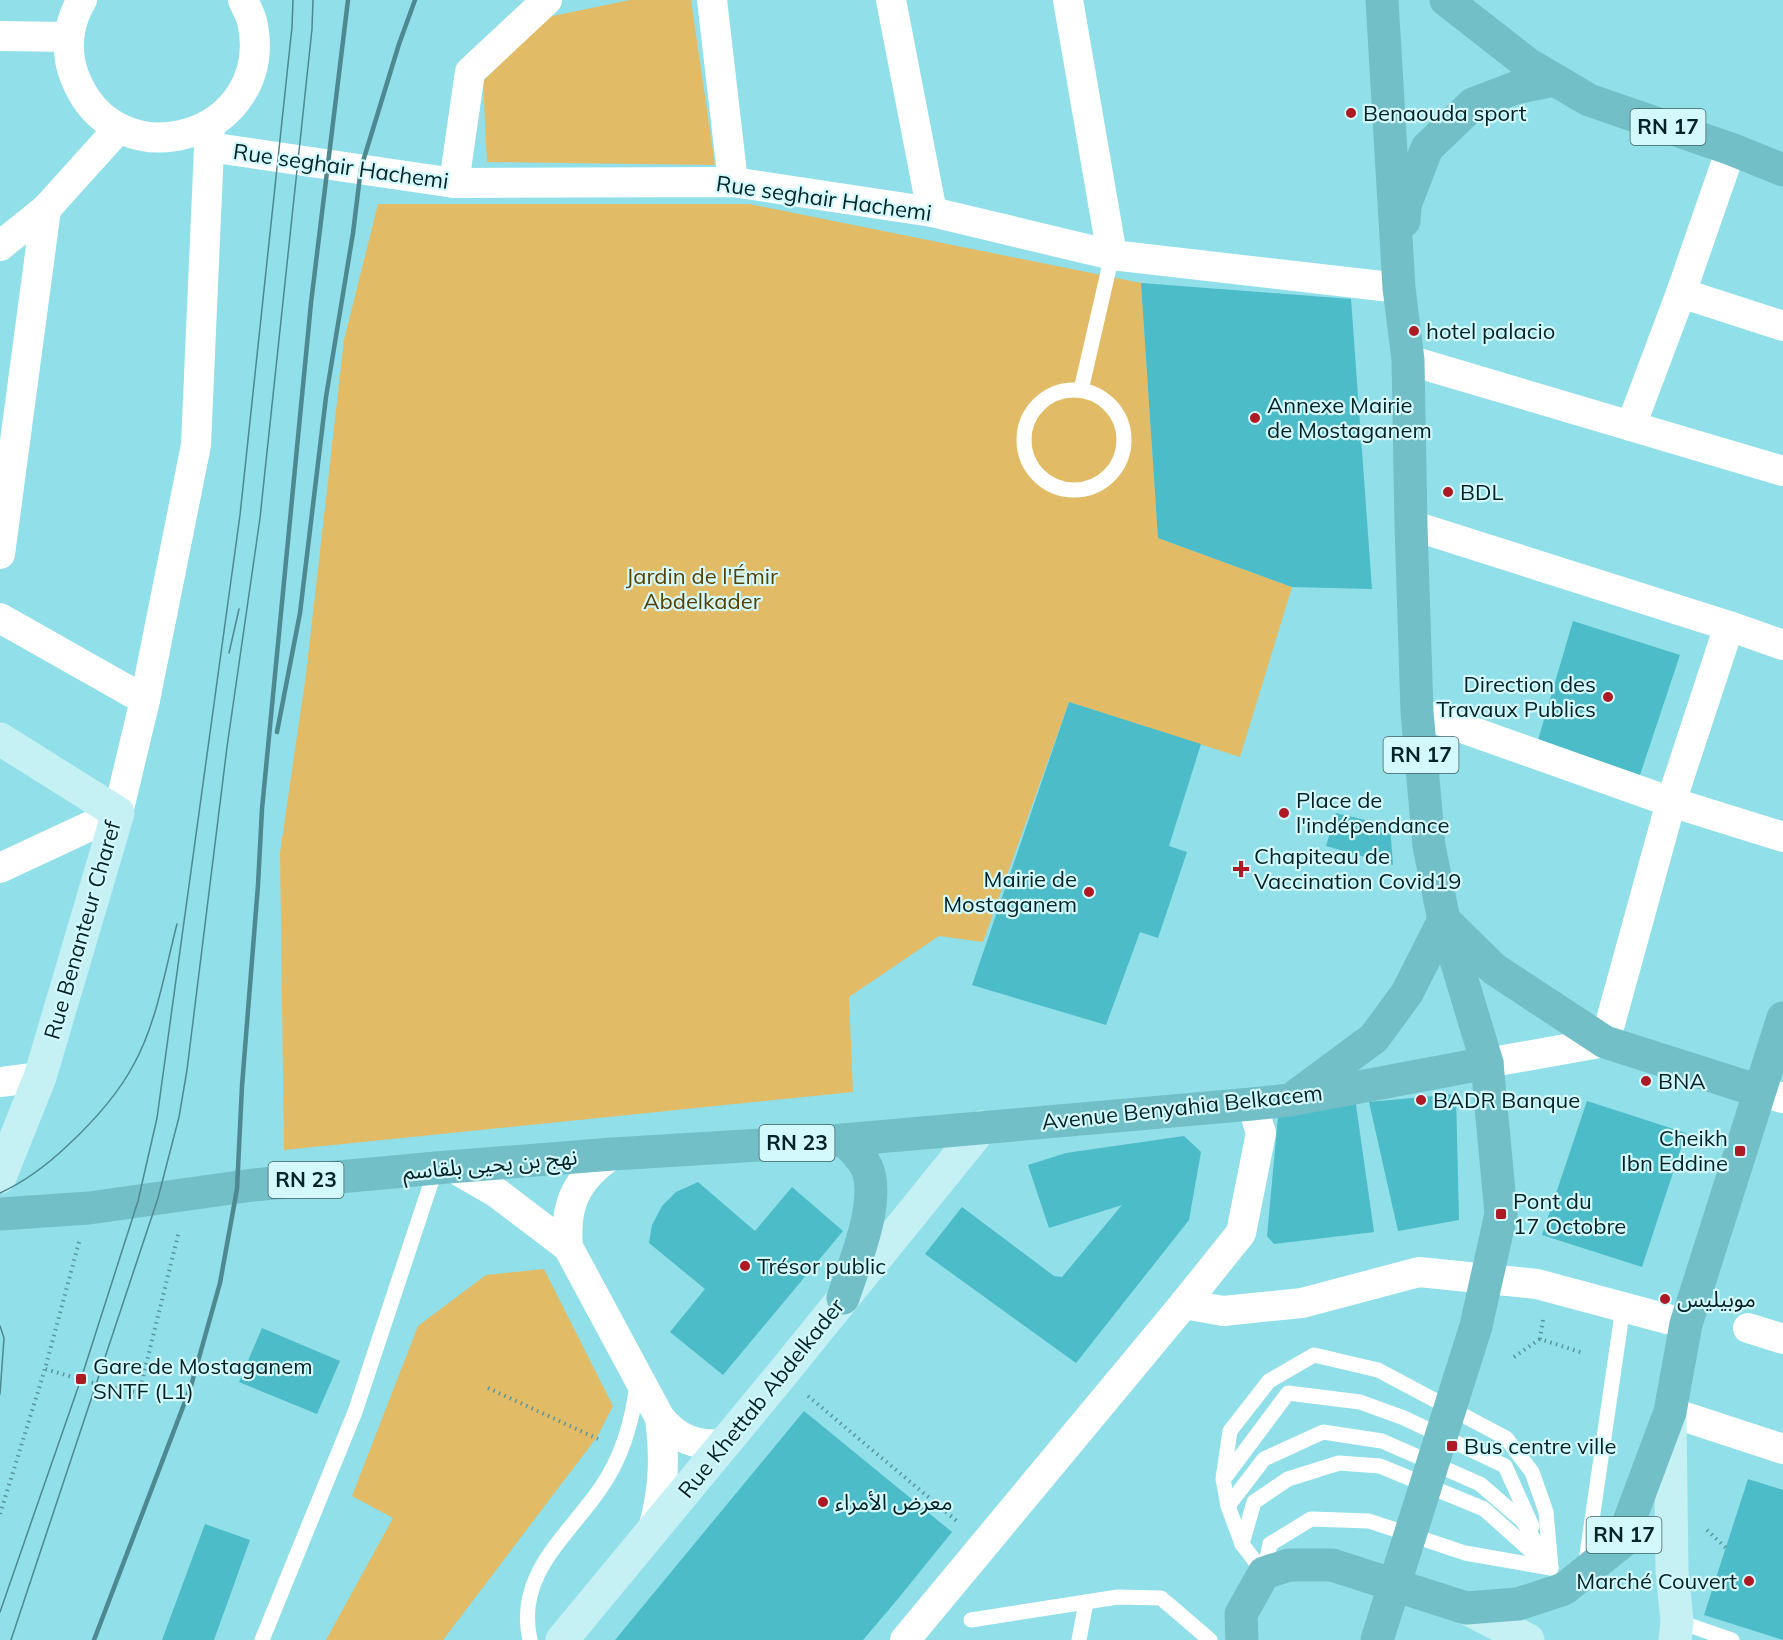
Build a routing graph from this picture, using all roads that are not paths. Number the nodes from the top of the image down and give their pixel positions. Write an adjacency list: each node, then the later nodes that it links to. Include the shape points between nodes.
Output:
1 (82, 0): 10 (street)
2 (243, 0): 13 (street, via 252,20 255,50 249,80)
3 (547, 0): 17 (street, via 470,72)
4 (712, 0): 16 (street)
5 (891, 0): 19 (street)
6 (1068, 0): 21 (street)
7 (1382, 0): 22 (main road, RN 17)
8 (1446, 0): 11 (main road, RN 17)
9 (0, 36): 10 (street)
10 (69, 37): 12 (street, via 70,64 80,90 97,112)
11 (1554, 80): 14 (main road, RN 17, via 1589,100); 22 (main road, via 1515,88 1473,104 1427,148 1405,205)
12 (119, 128): 13 (street, via 149,138); 18 (street)
13 (209, 136): 17 (street, Rue seghair Hachemi); 34 (street, via 196,446)
14 (1731, 149): 15 (main road, RN 17); 23 (street)
15 (1783, 170)
16 (733, 182): 17 (street, Rue seghair Hachemi); 19 (street, Rue seghair Hachemi)
17 (454, 183)
18 (46, 209): 20 (street); 30 (street)
19 (932, 212): 21 (street, Rue seghair Hachemi)
20 (0, 246)
21 (1113, 255): 22 (street, Rue seghair Hachemi); 26 (lane)
22 (1399, 288): 25 (main road, RN 17)
23 (1681, 293): 24 (street); 27 (street)
24 (1783, 326)
25 (1408, 360): 27 (street); 29 (main road, RN 17)
26 (1081, 390): 26 (lane, via 1065,390 1037,405 1023,434 1029,464 1038,477 1067,491 1098,485 1110,476 1124,447 1124,431 1109,404 1096,394)
27 (1630, 426): 28 (street)
28 (1783, 471)
29 (1411, 525): 32 (street); 35 (main road, RN 17)
30 (0, 554)
31 (0, 618): 34 (street)
32 (1729, 626): 33 (street); 37 (street)
33 (1783, 645)
34 (145, 700): 38 (street)
35 (1417, 712): 37 (street); 41 (main road, RN 17, via 1429,846)
36 (0, 740): 38 (main road, Rue Benanteur Charef)
37 (1671, 802): 39 (street); 43 (street)
38 (118, 813): 40 (street); 45 (main road, Rue Benanteur Charef)
39 (1783, 837)
40 (0, 868)
41 (1444, 920): 43 (main road, via 1494,969); 44 (main road, RN 17); 48 (main road, via 1407,993 1374,1038)
42 (1783, 1018): 47 (main road, RN 17)
43 (1605, 1042): 44 (street); 47 (main road)
44 (1487, 1063): 48 (main road, Avenue Benyahia Belkacem / RN 23); 85 (main road, RN 17, via 1501,1214 1476,1326)
45 (40, 1077): 46 (street); 54 (main road, Rue Benanteur Charef)
46 (0, 1082)
47 (1771, 1094): 60 (main road, RN 17)
48 (1290, 1100): 49 (main road, Avenue Benyahia Belkacem / RN 23)
49 (1252, 1104): 50 (main road, Avenue Benyahia Belkacem / RN 23); 58 (street, via 1260,1133 1241,1233)
50 (982, 1127): 51 (main road, نهج بن يحيى بلقاسم / RN 23); 57 (main road, Rue Khettab Abdelkader)
51 (843, 1140): 52 (main road, نهج بن يحيى بلقاسم / RN 23); 57 (main road, via 857,1152 867,1169 871,1191 869,1214)
52 (613, 1154): 53 (main road, نهج بن يحيى بلقاسم / RN 23); 56 (street, via 594,1166 570,1203)
53 (444, 1167): 55 (main road, نهج بن يحيى بلقاسم / RN 23, via 253,1185 88,1208); 56 (street, via 498,1193); 78 (lane, via 356,1412)
54 (0, 1177)
55 (0, 1214)
56 (568, 1246): 63 (street)
57 (843, 1298): 66 (main road, Rue Khettab Abdelkader)
58 (1184, 1304): 59 (street, via 1223,1311 1302,1303 1419,1272 1537,1284); 81 (street)
59 (1623, 1307): 60 (street); 73 (lane)
60 (1686, 1324): 64 (main road, RN 17)
61 (1748, 1328): 62 (street)
62 (1783, 1339)
63 (637, 1376): 65 (street); 79 (lane, via 627,1434 616,1462 536,1575 527,1610)
64 (1670, 1412): 67 (street); 73 (main road, RN 17, via 1621,1543); 77 (main road)
65 (660, 1418): 66 (street, via 681,1438 709,1446); 70 (street, via 663,1485)
66 (723, 1444): 70 (main road, Rue Khettab Abdelkader)
67 (1783, 1449)
68 (1223, 1479): 69 (lane); 73 (lane, via 1288,1393 1360,1402 1404,1418 1505,1466); 73 (lane, via 1230,1431 1269,1381 1314,1355 1378,1370 1506,1438 1532,1473)
69 (1228, 1506): 71 (lane); 73 (lane, via 1264,1459 1323,1432 1382,1441 1480,1484 1523,1521)
70 (653, 1529): 80 (main road, Rue Khettab Abdelkader)
71 (1242, 1544): 72 (lane); 73 (lane, via 1254,1502 1288,1479 1339,1463 1380,1466 1484,1509)
72 (1264, 1573): 73 (lane, via 1270,1544 1311,1519 1369,1521 1465,1553); 75 (main road, RN 17, via 1289,1565 1332,1564); 84 (main road, via 1241,1614)
73 (1566, 1576): 75 (main road, RN 17, via 1518,1604)
74 (1086, 1602): 76 (lane); 82 (lane); 83 (lane, via 1118,1597 1161,1598)
75 (1466, 1608): 86 (main road)
76 (971, 1620)
77 (1676, 1630): 87 (lane)
78 (262, 1640)
79 (530, 1640)
80 (562, 1640)
81 (905, 1640)
82 (1079, 1640)
83 (1210, 1640)
84 (1242, 1640)
85 (1377, 1640)
86 (1528, 1640)
87 (1732, 1640)

